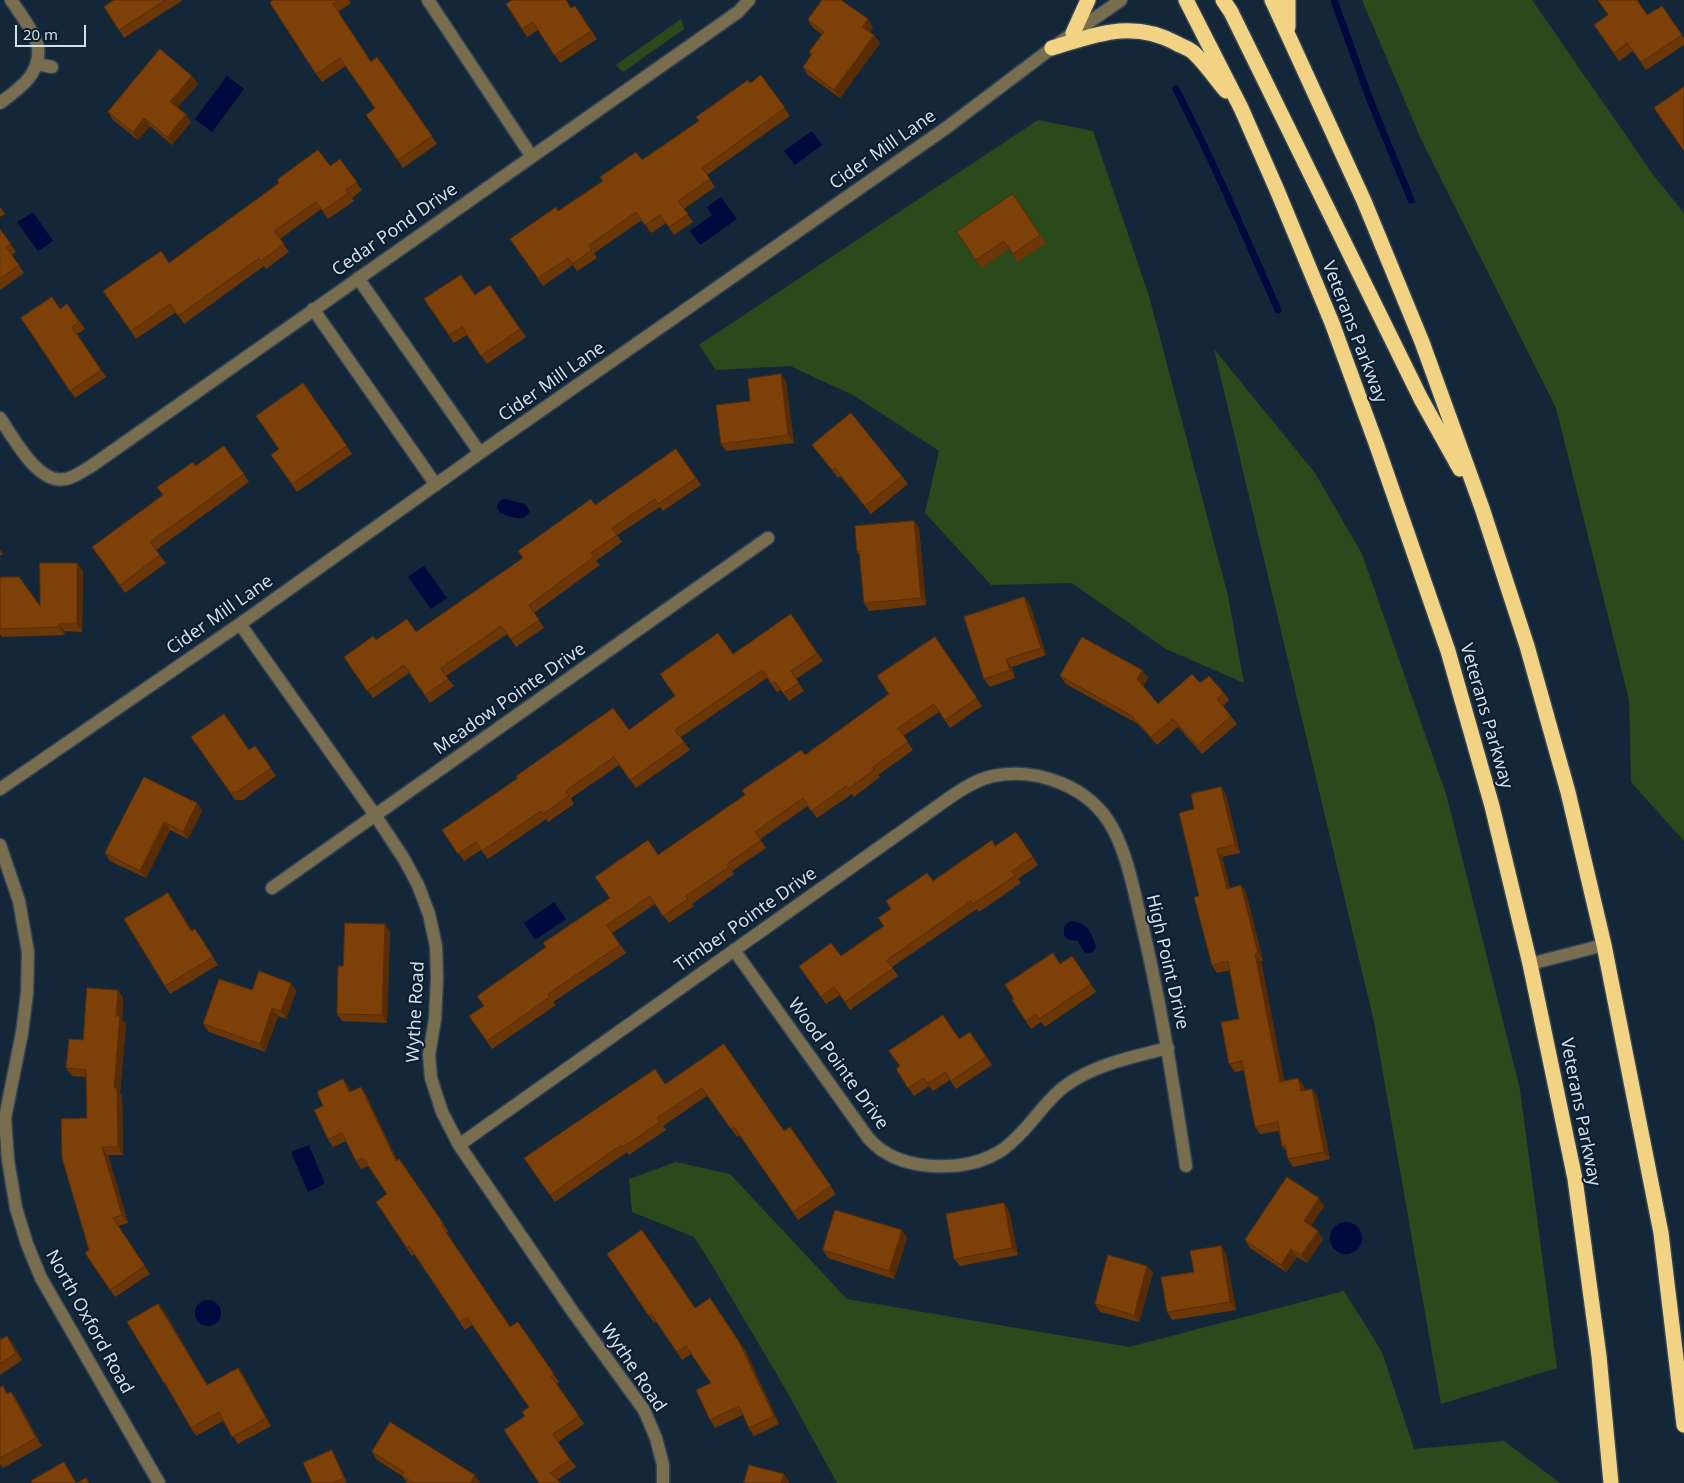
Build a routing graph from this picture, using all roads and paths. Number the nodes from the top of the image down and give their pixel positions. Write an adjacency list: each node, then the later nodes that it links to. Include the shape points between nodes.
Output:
1 (11, 0): 13 (street, via 38,46)
2 (428, 0): 17 (street)
3 (749, 0): 17 (street, Cedar Pond Drive, via 738,12)
4 (1088, 0): 10 (highway)
5 (1121, 0): 10 (street, Cider Mill Lane)
6 (1186, 0): 16 (highway, Veterans Parkway)
7 (1223, 0): 23 (highway, via 1236,20 1421,399)
8 (1272, 0): 11 (highway)
9 (1288, 0): 11 (highway)
10 (1073, 33): 12 (street, Cider Mill Lane)
11 (1288, 33): 23 (highway, via 1364,201 1422,342)
12 (1052, 48): 16 (highway, via 1109,31 1155,34 1192,52); 21 (street, Cider Mill Lane, via 946,128)
13 (37, 64): 14 (street); 15 (street, via 30,78)
14 (52, 67)
15 (0, 103)
16 (1241, 108): 33 (highway, Veterans Parkway, via 1332,323 1448,651 1492,806)
17 (532, 157): 18 (street, Cedar Pond Drive)
18 (358, 278): 19 (street, Cedar Pond Drive); 21 (street)
19 (313, 309): 20 (street, Cedar Pond Drive, via 90,467 55,485 31,463); 22 (street)
20 (0, 418)
21 (480, 453): 22 (street, Cider Mill Lane)
22 (436, 485): 25 (street, Cider Mill Lane)
23 (1482, 508): 31 (highway, via 1527,646 1568,792)
24 (768, 538): 28 (street, Meadow Pointe Drive)
25 (240, 624): 27 (street, Cider Mill Lane); 28 (street, Wythe Road)
26 (1069, 787): 32 (street, Timber Pointe Drive, via 1042,777 1017,774 991,776 970,785); 34 (street, High Point Drive, via 1088,798 1103,813 1127,864)
27 (0, 789)
28 (375, 815): 30 (street, Meadow Pointe Drive); 35 (street, Wythe Road, via 415,878 429,914 436,946 437,978 429,1055 431,1078 442,1112)
29 (0, 845): 38 (street, North Oxford Road, via 19,901 28,952 22,1033 5,1118 16,1208 42,1278)
30 (272, 888)
31 (1604, 945): 33 (street); 37 (highway, via 1661,1233)
32 (734, 950): 34 (street, Wood Pointe Drive, via 869,1139 898,1159 922,1165 969,1164 997,1153 1029,1126 1064,1087 1085,1074); 35 (street, Timber Pointe Drive)
33 (1530, 964): 40 (highway, Veterans Parkway, via 1575,1179 1599,1356)
34 (1168, 1048): 36 (street, High Point Drive)
35 (459, 1145): 39 (street, Wythe Road, via 644,1410 656,1438 663,1465)
36 (1186, 1166)
37 (1684, 1425)
38 (159, 1483)
39 (663, 1483)
40 (1611, 1483)

